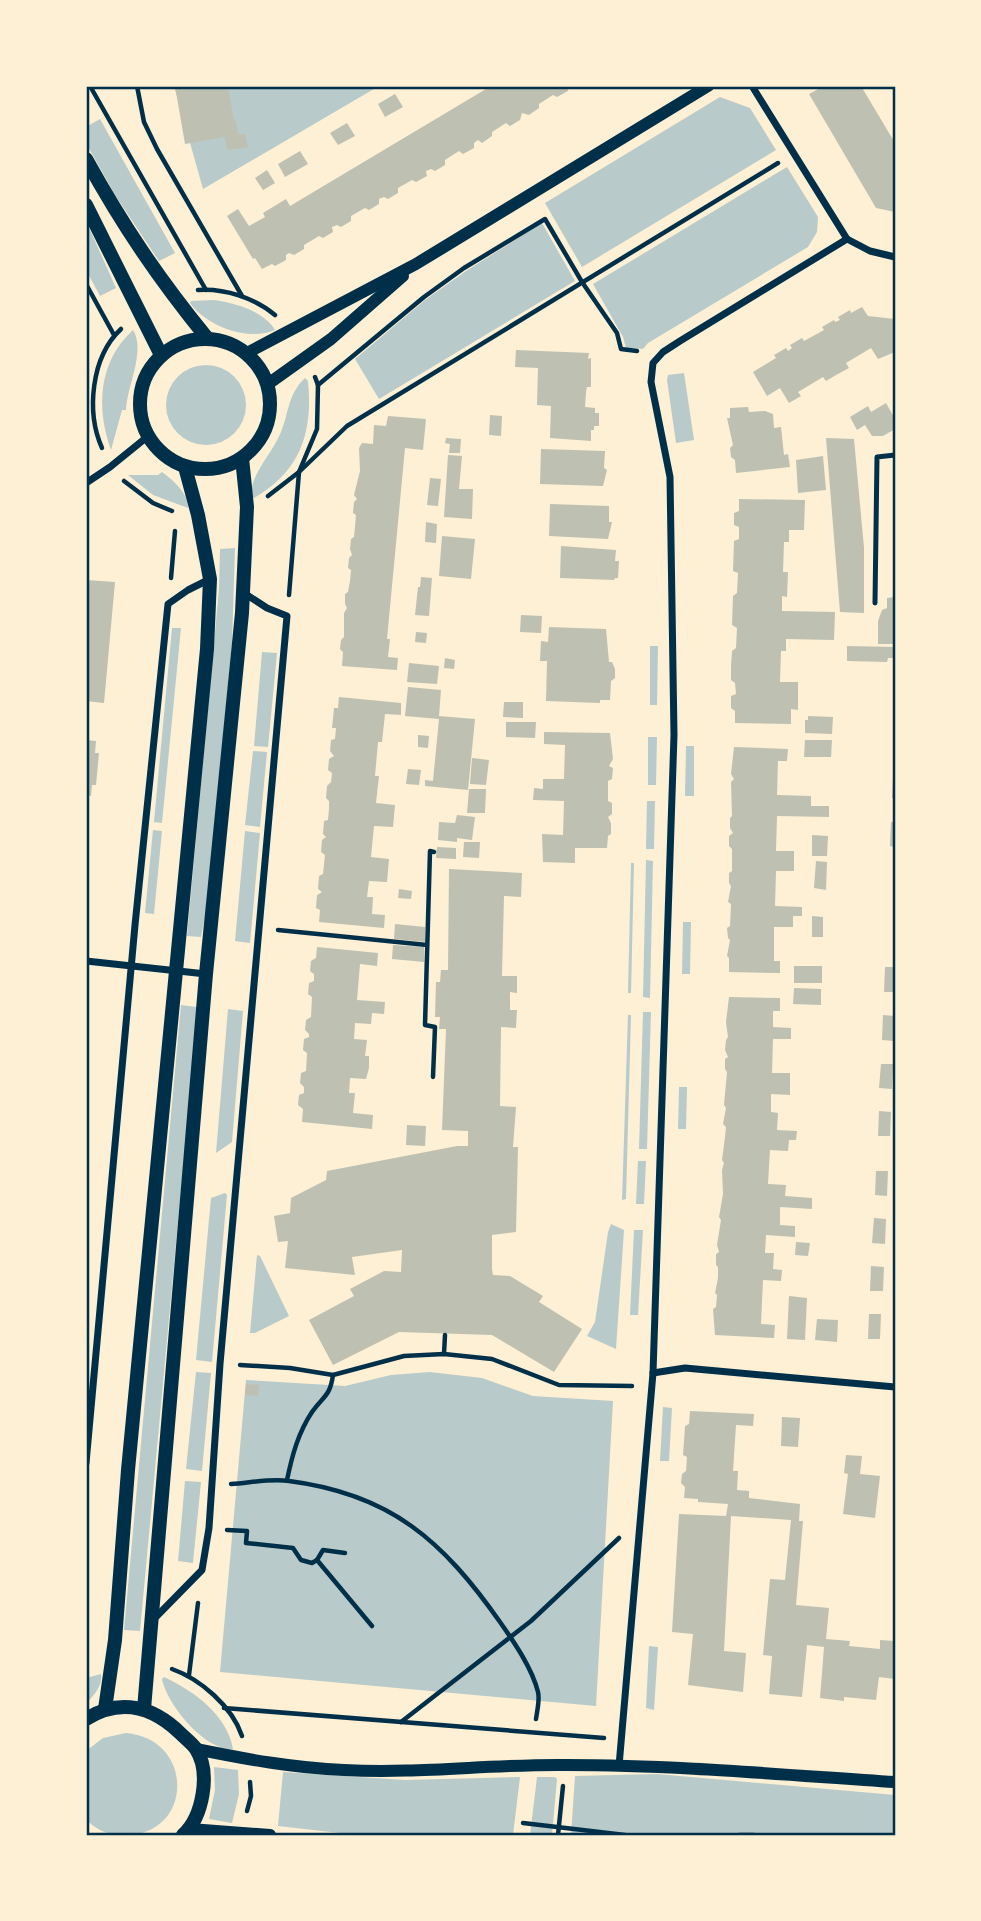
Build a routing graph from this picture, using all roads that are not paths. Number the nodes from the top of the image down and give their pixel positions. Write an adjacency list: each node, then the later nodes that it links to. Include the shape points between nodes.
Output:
1 (708, 86): 7 (street)
2 (752, 86): 5 (street)
3 (86, 159): 8 (main road, via 121,222)
4 (86, 205): 10 (main road)
5 (847, 239): 6 (street); 24 (street, via 680,341 653,363 651,382 670,477 674,735)
6 (895, 257)
7 (416, 264): 9 (street); 11 (street, via 331,339)
8 (207, 338): 9 (main road, via 228,342); 10 (main road, via 182,342)
9 (247, 353): 11 (main road)
10 (161, 355): 12 (main road, via 143,379 138,408)
11 (268, 384): 14 (main road, via 270,412 261,438)
12 (147, 437): 15 (main road, via 163,456); 16 (street)
13 (895, 455): 19 (lane, via 877,457)
14 (243, 458): 15 (main road, via 225,467); 18 (main road, via 247,507)
15 (186, 467): 17 (main road)
16 (86, 483)
17 (210, 579): 21 (street, via 168,604); 22 (main road)
18 (242, 592): 23 (main road); 27 (street, via 287,616 219,1364 209,1528 202,1570)
19 (875, 603)
20 (86, 961): 21 (street)
21 (132, 966): 22 (street); 26 (street)
22 (176, 971): 23 (street); 28 (main road)
23 (206, 974): 27 (main road)
24 (653, 1373): 25 (street, via 685,1368); 32 (street)
25 (895, 1387)
26 (86, 1464)
27 (150, 1623): 29 (main road)
28 (105, 1709): 29 (main road); 30 (main road)
29 (144, 1709): 31 (main road, via 162,1718)
30 (86, 1719)
31 (196, 1749): 32 (street, via 343,1770); 34 (main road, via 204,1776 201,1804)
32 (619, 1766): 33 (street)
33 (895, 1782)
34 (186, 1832): 35 (street)
35 (270, 1835)

